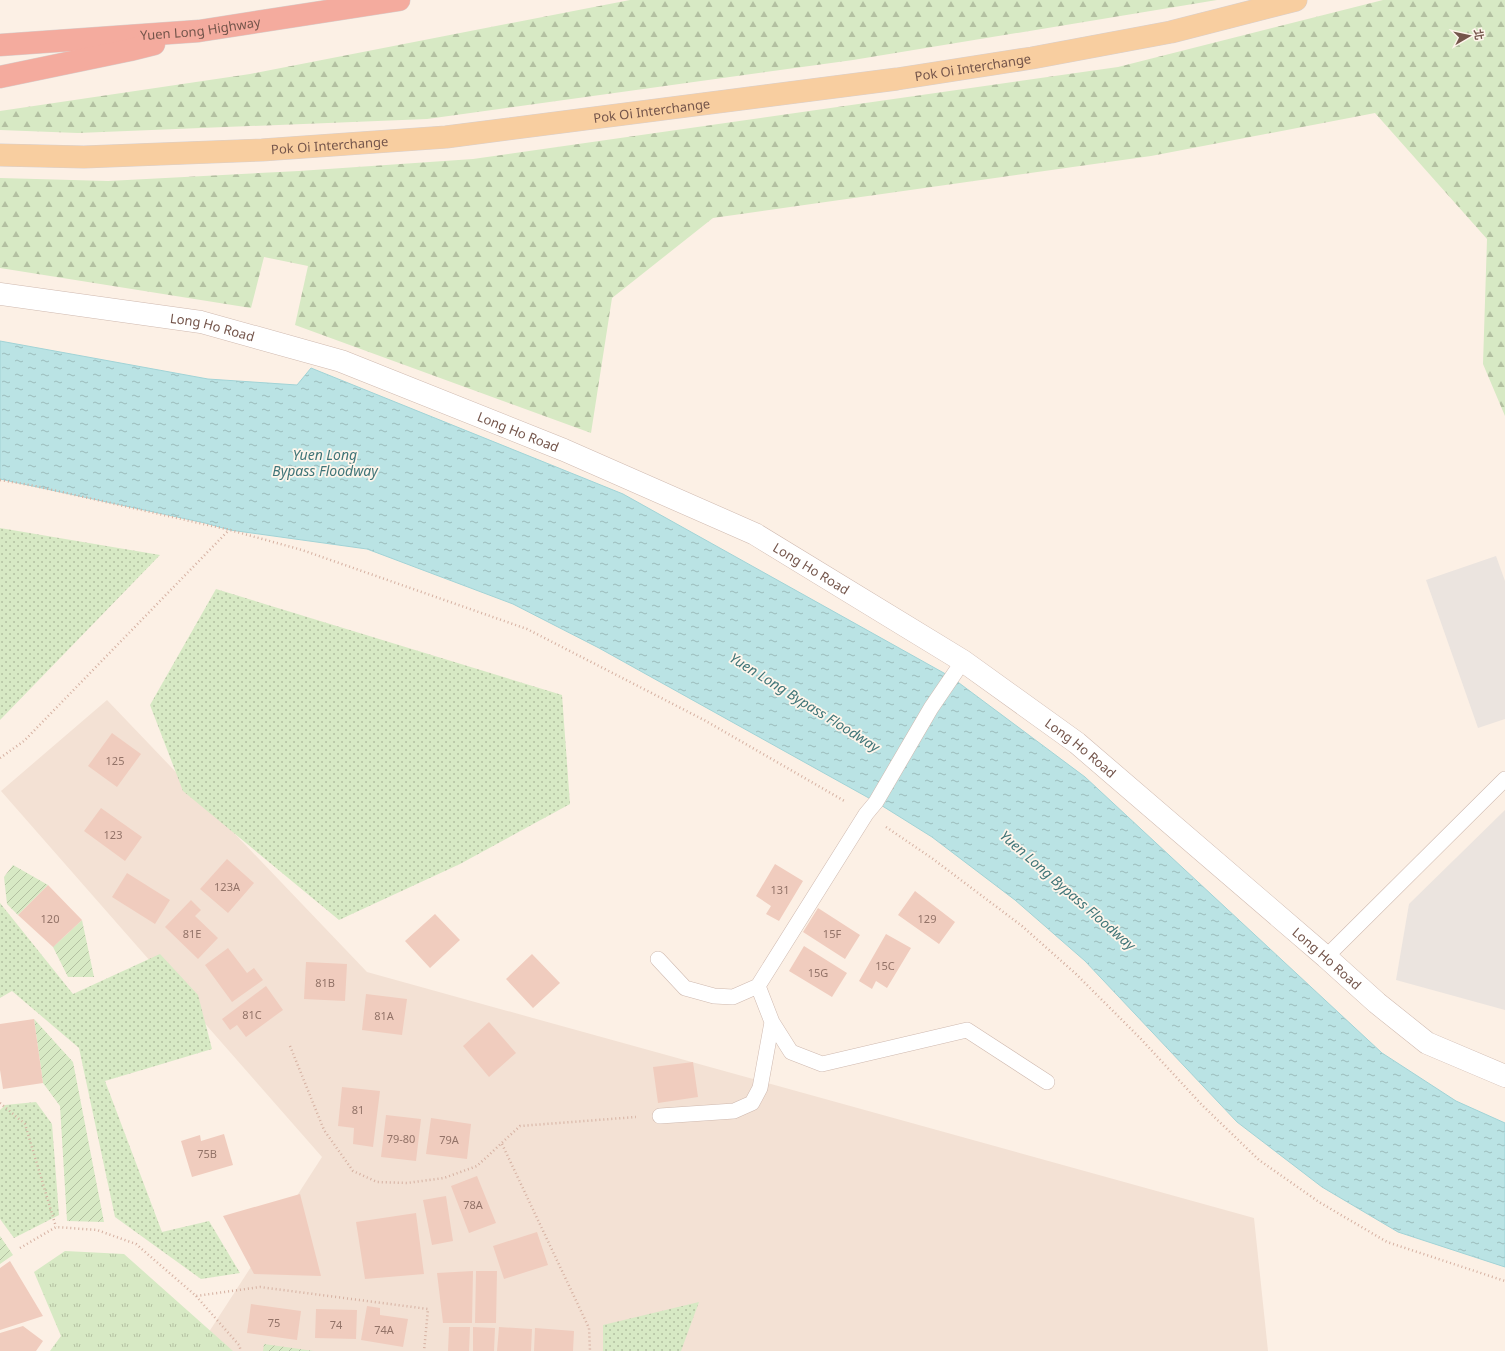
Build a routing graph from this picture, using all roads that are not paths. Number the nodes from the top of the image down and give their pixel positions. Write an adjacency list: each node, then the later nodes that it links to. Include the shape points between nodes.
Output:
1 (399, 0): 3 (highway, Yuen Long Highway)
2 (1296, 0): 6 (main road, Pok Oi Interchange, via 1171,32 1032,58 897,79 446,137 262,150 84,157)
3 (199, 31): 4 (highway, Yuen Long Highway); 5 (highway, via 130,50)
4 (0, 45)
5 (0, 78)
6 (0, 155)
7 (0, 294): 8 (street, Long Ho Road, via 201,322 341,361 564,450 755,534)
8 (963, 661): 10 (street, Long Ho Road, via 1077,743); 12 (lane)
9 (1505, 779): 10 (lane)
10 (1326, 957): 14 (street, Long Ho Road, via 1377,1003 1427,1042)
11 (658, 959): 12 (lane, via 685,988 714,996 733,997)
12 (758, 986): 13 (lane)
13 (772, 1022): 15 (lane, via 791,1052 822,1064 967,1030); 16 (lane, via 760,1088 752,1103 734,1111)
14 (1505, 1076)
15 (1046, 1082)
16 (660, 1116)

